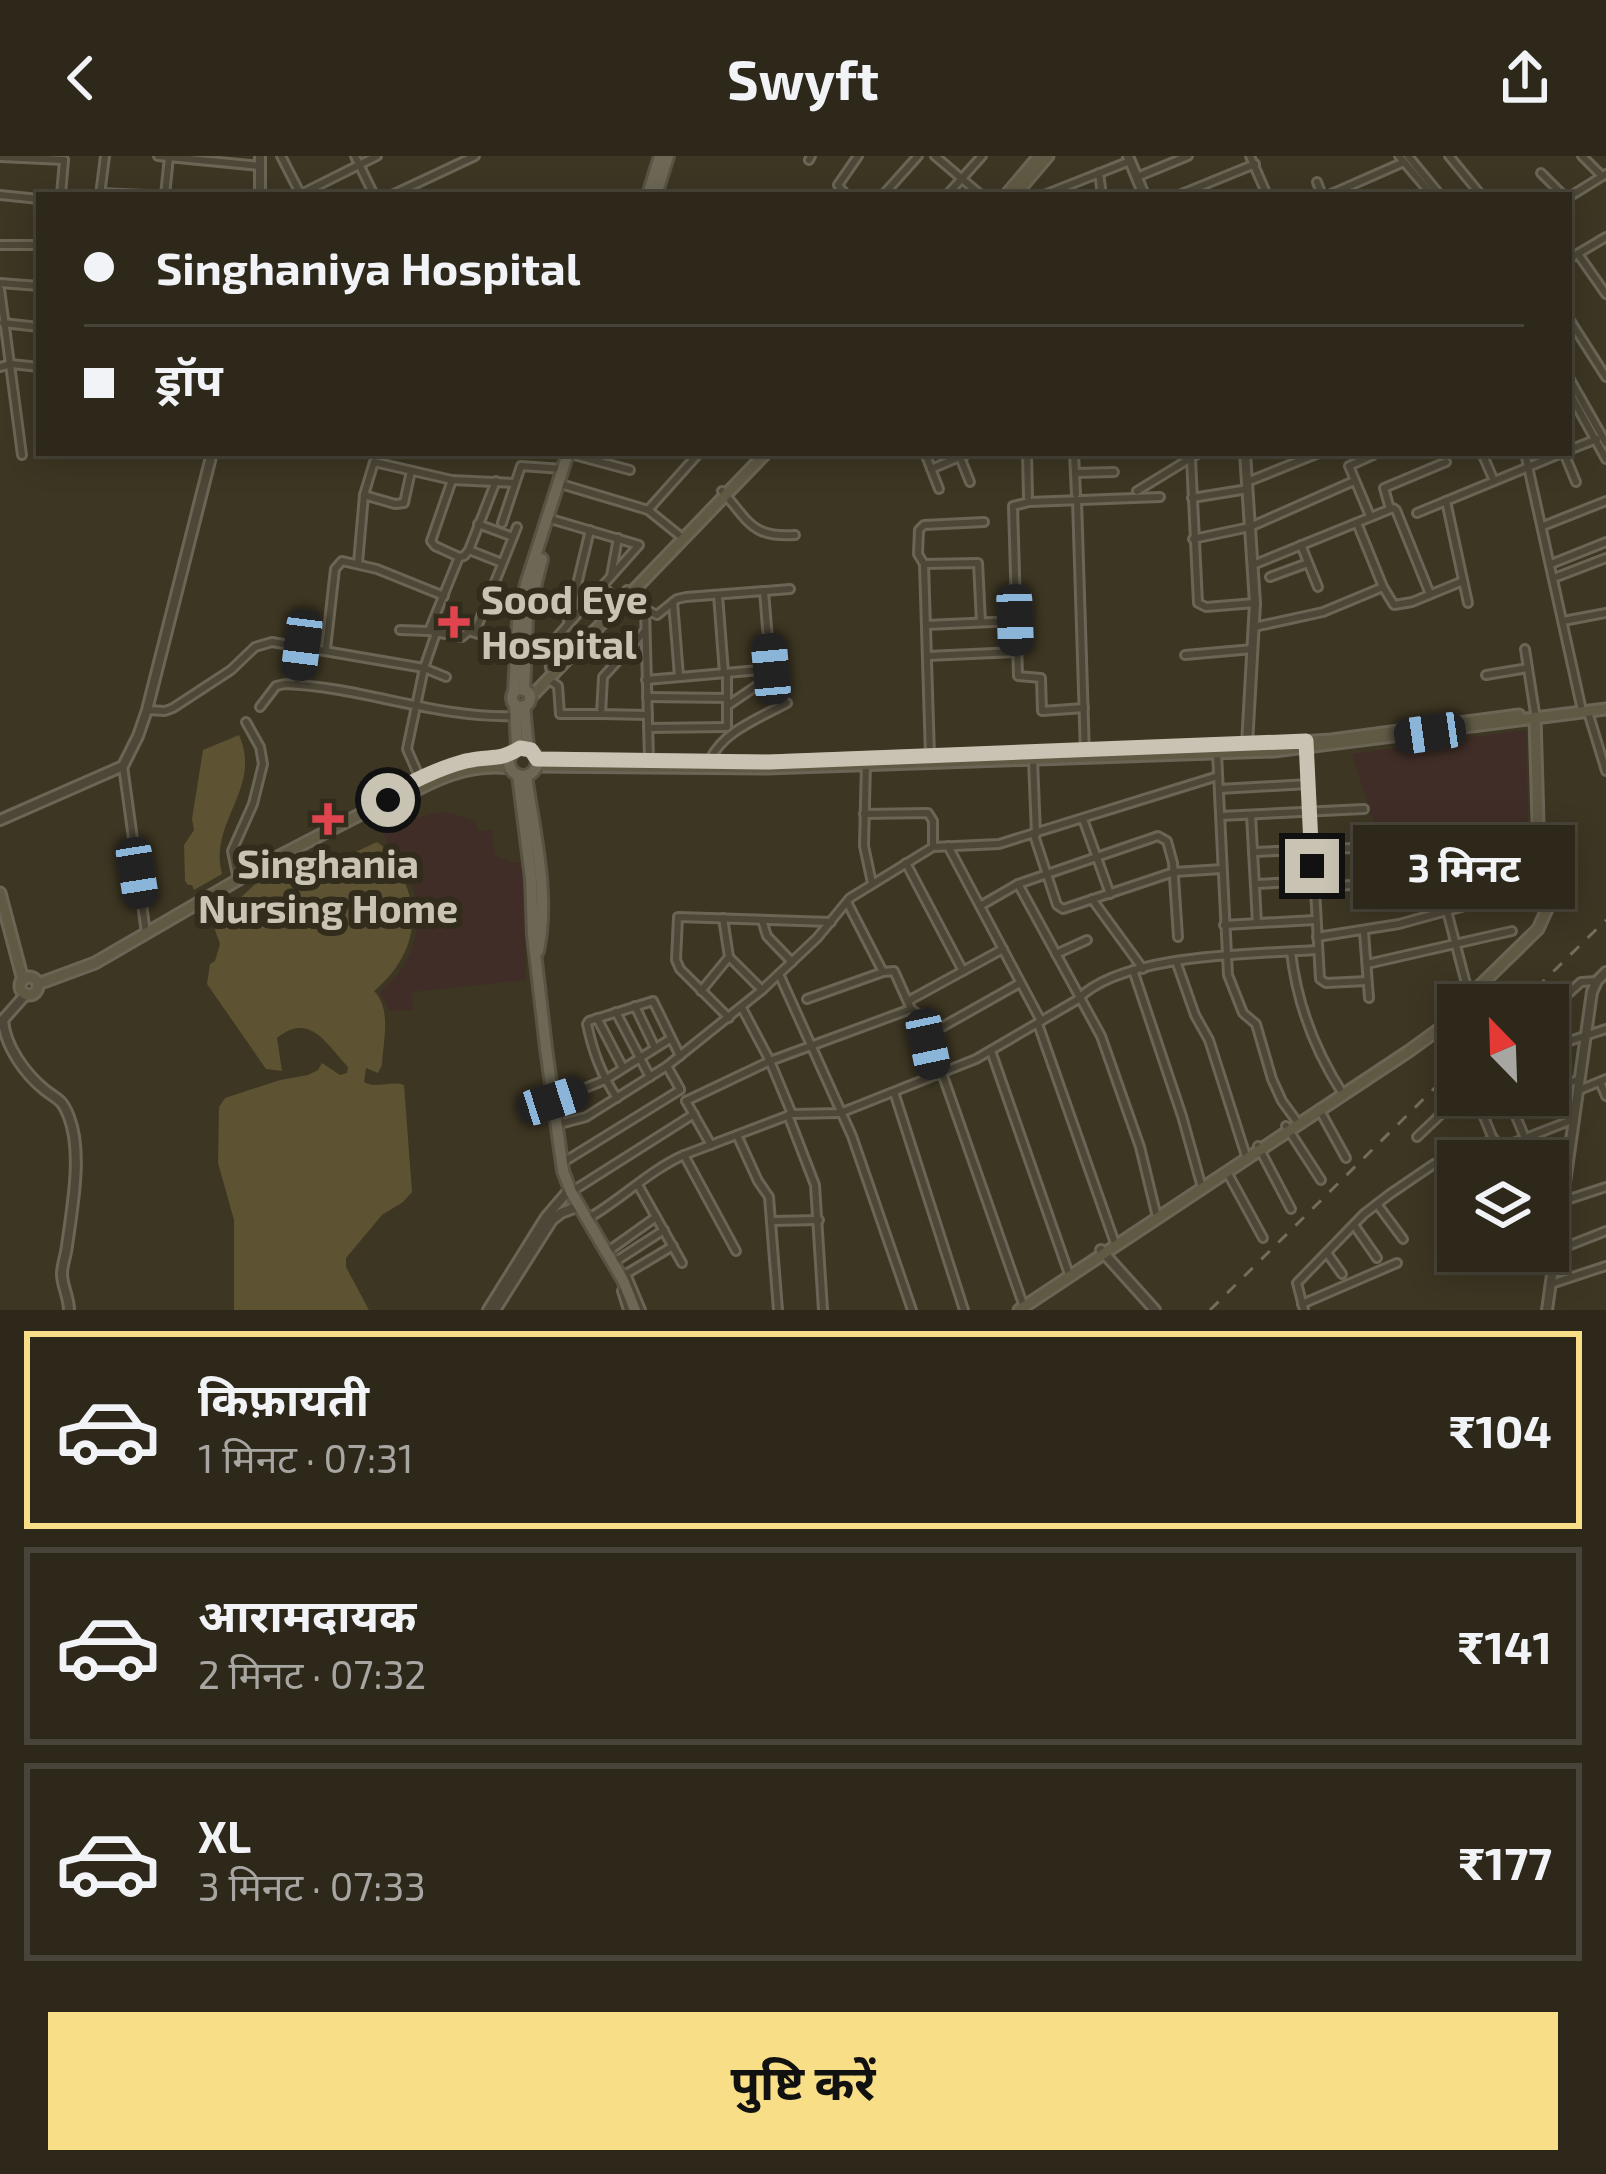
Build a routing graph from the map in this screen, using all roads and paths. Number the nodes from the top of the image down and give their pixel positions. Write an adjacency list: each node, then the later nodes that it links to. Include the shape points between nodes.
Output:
1 (105, 156): 33 (street)
2 (158, 156): 3 (street)
3 (169, 156): 20 (street); 34 (street)
4 (281, 156): 25 (street); 35 (street)
5 (377, 156): 23 (street)
6 (475, 156): 22 (street)
7 (664, 156): 39 (main road)
8 (859, 156): 40 (street, via 838,184)
9 (918, 156): 41 (street)
10 (935, 156): 30 (street)
11 (982, 156): 30 (street)
12 (1043, 156): 44 (main road)
13 (1188, 156): 29 (street)
14 (1449, 156): 51 (street)
15 (1582, 156): 28 (street)
16 (0, 157): 17 (street)
17 (64, 158): 32 (street)
18 (1129, 158): 27 (street); 29 (street)
19 (1403, 158): 31 (street); 50 (street)
20 (211, 159): 21 (street)
21 (233, 159): 25 (street)
22 (460, 159): 38 (street)
23 (357, 160): 36 (street); 37 (street)
24 (1252, 160): 48 (street); 49 (street)
25 (260, 162)
26 (1541, 172): 52 (street)
27 (1099, 173): 45 (street); 46 (street)
28 (1604, 175): 53 (street)
29 (1137, 177): 47 (street)
30 (961, 179): 42 (street); 43 (street)
31 (1322, 191)
32 (61, 192)
33 (100, 192)
34 (165, 192)
35 (299, 192)
36 (306, 192)
37 (373, 192)
38 (408, 192)
39 (653, 192)
40 (842, 192)
41 (886, 192)
42 (950, 192)
43 (977, 192)
44 (1013, 192)
45 (1052, 192)
46 (1102, 192)
47 (1143, 192)
48 (1185, 192)
49 (1267, 192)
50 (1433, 192)
51 (1479, 192)
52 (1562, 192)
53 (1572, 193)
54 (0, 195): 55 (street)
55 (36, 199)
56 (1606, 237): 59 (street)
57 (0, 245): 58 (street)
58 (36, 245)
59 (1578, 254): 60 (street); 63 (street)
60 (1572, 257)
61 (0, 286): 62 (street); 64 (street)
62 (36, 286)
63 (1604, 289)
64 (3, 323): 66 (street); 67 (street)
65 (1572, 323): 71 (street)
66 (36, 327)
67 (2, 336): 68 (street)
68 (10, 364): 69 (street); 70 (street); 76 (street)
69 (0, 367)
70 (36, 367)
71 (1604, 371)
72 (1572, 383): 74 (street)
73 (1572, 396): 74 (street)
74 (1603, 438): 75 (street); 98 (street)
75 (1572, 450)
76 (22, 455)
77 (211, 456): 212 (street)
78 (571, 456): 102 (main road)
79 (571, 456): 115 (main road)
80 (579, 456): 104 (street)
81 (696, 456): 128 (street)
82 (759, 456): 119 (main road)
83 (926, 456): 103 (street)
84 (962, 456): 103 (street)
85 (964, 456): 112 (street)
86 (1027, 456): 121 (street)
87 (1074, 456): 107 (street)
88 (1178, 456): 100 (street)
89 (1194, 456): 100 (street)
90 (1195, 456): 124 (street)
91 (1245, 456): 116 (street)
92 (1312, 456): 116 (street)
93 (1371, 456): 110 (street, via 1349,466)
94 (1483, 456): 111 (street)
95 (1526, 456): 101 (street)
96 (1555, 456): 101 (street)
97 (1564, 456): 113 (street)
98 (1606, 459)
99 (1446, 462): 127 (street, via 1384,488)
100 (1180, 465): 118 (street)
101 (1530, 466): 111 (street); 136 (street)
102 (563, 469): 114 (street, via 522,466); 186 (main road, via 526,584)
103 (932, 469): 117 (street)
104 (630, 470)
105 (411, 471): 108 (street); 120 (street, via 374,462); 120 (street, via 404,503)
106 (1114, 472): 107 (street)
107 (1076, 473): 122 (street)
108 (452, 480): 109 (street); 148 (street, via 431,541)
109 (496, 481): 114 (street); 135 (street)
110 (1354, 481): 130 (street); 138 (street)
111 (1494, 481): 125 (street)
112 (970, 482)
113 (1576, 482)
114 (515, 483): 134 (street)
115 (564, 485): 128 (street); 131 (main road)
116 (1247, 486): 124 (street); 138 (street)
117 (939, 489)
118 (1137, 490)
119 (724, 493): 140 (street, via 765,535); 141 (main road)
120 (364, 495): 150 (street)
121 (1028, 496)
122 (1077, 497): 123 (street); 175 (street, via 1012,506); 210 (street)
123 (1160, 497)
124 (1192, 498): 144 (street)
125 (1446, 501): 129 (street); 159 (street)
126 (1606, 501): 136 (street)
127 (1390, 509): 130 (street); 166 (street)
128 (648, 510): 141 (street)
129 (1417, 513)
130 (1370, 517): 133 (street)
131 (554, 520): 139 (street); 204 (main road, via 527,619)
132 (984, 522): 153 (street, via 920,527)
133 (1357, 522): 146 (street); 162 (street)
134 (502, 523)
135 (478, 524): 142 (street); 147 (street)
136 (1543, 526): 154 (street)
137 (517, 527): 142 (street)
138 (1250, 527): 144 (street); 155 (street)
139 (590, 530): 143 (street); 179 (street)
140 (795, 535)
141 (682, 537): 165 (main road)
142 (513, 538): 151 (street)
143 (618, 538): 156 (street); 156 (street, via 639,545)
144 (1193, 539): 171 (street, via 1200,606)
145 (1606, 542): 154 (street)
146 (1300, 545): 152 (street); 155 (street)
147 (469, 550): 148 (street); 151 (street)
148 (459, 557): 167 (street)
149 (1606, 558): 158 (street)
150 (358, 563): 167 (street); 187 (street, via 335,569)
151 (502, 563): 184 (street)
152 (1308, 563): 157 (street); 161 (street)
153 (924, 564): 177 (street, via 978,562); 178 (street)
154 (1551, 564): 158 (street)
155 (1252, 565): 171 (street)
156 (611, 577): 160 (street)
157 (1270, 578)
158 (1554, 578): 176 (street)
159 (1463, 581): 166 (street); 172 (street)
160 (603, 586): 169 (street); 179 (street)
161 (1318, 587)
162 (1383, 587): 166 (street, via 1398,606); 180 (street, via 1323,612)
163 (790, 589): 164 (street)
164 (764, 591): 168 (street); 195 (street)
165 (629, 592): 169 (main road); 173 (street); 197 (main road)
166 (1430, 594)
167 (444, 596): 183 (street)
168 (718, 596): 170 (street); 196 (street)
169 (617, 601): 197 (main road)
170 (673, 602): 173 (street, via 657,615); 200 (street)
171 (1255, 603): 180 (street)
172 (1468, 603)
173 (644, 609): 182 (street)
174 (1606, 614): 176 (street)
175 (1015, 620): 177 (street); 190 (street)
176 (1563, 621): 211 (street)
177 (981, 622): 178 (street)
178 (926, 625): 192 (street)
179 (567, 626): 197 (street, via 551,645)
180 (1254, 627): 188 (street)
181 (400, 630): 183 (street)
182 (645, 631): 201 (street); 213 (street, via 603,677)
183 (432, 632): 184 (street); 193 (street)
184 (475, 632): 186 (street)
185 (302, 645): 187 (street); 202 (street); 212 (street, via 262,643 173,708)
186 (517, 646): 204 (main road)
187 (326, 649): 193 (street)
188 (1253, 649): 191 (street); 220 (street)
189 (1525, 649): 194 (street)
190 (1016, 652): 192 (street); 210 (street, via 1019,678 1041,679 1042,711)
191 (1185, 655)
192 (927, 656): 223 (street)
193 (424, 668): 199 (street); 207 (street)
194 (1528, 668): 198 (street); 215 (street)
195 (771, 669): 196 (street); 205 (street, via 770,678)
196 (725, 673): 200 (street); 205 (street)
197 (549, 674): 204 (main road); 213 (street, via 560,714)
198 (1486, 675)
199 (446, 676)
200 (679, 677): 201 (street)
201 (646, 680): 203 (street)
202 (297, 684): 207 (street); 209 (street, via 279,684)
203 (647, 697): 205 (street); 214 (street)
204 (522, 700): 207 (street, via 463,716); 227 (main road)
205 (727, 702): 218 (street)
206 (787, 703): 218 (street)
207 (417, 704): 233 (street, via 407,749)
208 (1606, 706): 211 (main road)
209 (260, 707)
210 (1084, 708): 222 (street)
211 (1584, 709): 215 (main road); 231 (street)
212 (147, 710): 230 (street)
213 (601, 714): 214 (street)
214 (648, 715): 217 (street)
215 (1535, 716): 219 (main road); 257 (main road)
216 (245, 722): 254 (street, via 263,764 232,851)
217 (648, 728): 218 (street); 229 (street)
218 (728, 731): 226 (street)
219 (1307, 745): 220 (main road); 234 (street)
220 (1246, 749): 221 (main road); 222 (main road)
221 (1217, 753): 222 (main road); 232 (street)
222 (1086, 754): 224 (main road); 225 (main road)
223 (930, 756): 224 (main road); 228 (main road)
224 (979, 758): 225 (main road); 228 (main road)
225 (1033, 760): 243 (street)
226 (710, 761): 228 (main road); 229 (main road)
227 (523, 762): 229 (main road); 233 (main road, via 466,767); 341 (main road)
228 (866, 762): 229 (main road); 238 (street)
229 (649, 765)
230 (123, 766): 242 (street); 275 (street)
231 (1606, 771)
232 (1218, 776): 235 (street); 241 (street)
233 (422, 783): 254 (main road)
234 (1308, 784): 235 (street); 237 (street)
235 (1219, 789): 240 (street)
236 (1364, 809): 237 (street)
237 (1310, 812): 239 (street); 247 (street)
238 (865, 814): 245 (street, via 928,813); 255 (street)
239 (1251, 815): 240 (street); 248 (street)
240 (1220, 816): 251 (street)
241 (1083, 819): 243 (street); 249 (street)
242 (0, 820)
243 (1035, 834): 244 (street); 253 (street)
244 (948, 846): 245 (street); 265 (street)
245 (933, 847): 250 (street)
246 (1379, 847): 247 (street)
247 (1312, 850): 248 (street); 260 (street)
248 (1253, 852): 259 (street)
249 (1096, 856): 252 (street, via 1163,837); 253 (street); 262 (street)
250 (906, 863): 255 (street); 290 (street)
251 (1222, 869): 252 (street); 272 (street)
252 (1174, 872): 262 (street); 276 (street)
253 (1046, 873): 258 (street); 263 (street, via 1059,908)
254 (238, 880): 275 (main road)
255 (872, 883): 264 (street)
256 (1391, 883): 260 (street)
257 (1549, 883): 266 (street); 300 (main road, via 1550,905 1538,929)
258 (1018, 884): 265 (street); 283 (street)
259 (1255, 884): 260 (street); 271 (street)
260 (1314, 884): 269 (street)
261 (0, 893): 294 (main road)
262 (1110, 894): 263 (street)
263 (1092, 898): 289 (street)
264 (848, 902): 270 (street); 291 (street)
265 (980, 906): 280 (street)
266 (1447, 911): 273 (street); 279 (street)
267 (723, 918): 268 (street); 285 (street); 302 (street, via 677,918 676,959)
268 (762, 920): 270 (street); 287 (street)
269 (1316, 920): 271 (street); 277 (street)
270 (831, 922): 287 (street)
271 (1257, 923): 272 (street)
272 (1224, 925): 284 (street)
273 (1364, 932): 277 (street); 288 (street)
274 (1512, 932): 279 (street)
275 (146, 933): 298 (main road)
276 (1178, 937)
277 (1316, 937): 281 (street)
278 (1087, 940): 283 (street)
279 (1457, 943): 288 (street); 299 (street)
280 (1003, 949): 290 (street); 297 (street)
281 (1317, 950): 282 (street); 295 (street, via 1322,982)
282 (1291, 952): 284 (street); 338 (street, via 1303,1013)
283 (1056, 954): 305 (street)
284 (1226, 956): 286 (street); 352 (street, via 1232,990 1256,1024)
285 (729, 957): 301 (street); 302 (street)
286 (1176, 961): 289 (street); 362 (street)
287 (792, 962): 293 (street)
288 (1367, 964): 295 (street)
289 (1138, 969): 305 (street); 368 (street)
290 (963, 971): 308 (street)
291 (883, 972): 307 (street); 308 (street, via 894,971)
292 (1606, 972): 296 (street)
293 (779, 974): 301 (street); 322 (street)
294 (22, 980): 298 (main road); 304 (main road)
295 (1367, 980): 306 (street)
296 (1597, 981): 303 (street); 319 (street)
297 (1020, 983): 314 (street); 318 (street)
298 (38, 984): 304 (main road)
299 (1467, 984)
300 (1482, 984)
301 (762, 990): 310 (street)
302 (701, 991): 313 (street)
303 (1569, 992)
304 (26, 994): 317 (street)
305 (1081, 997): 314 (street); 376 (street, via 1127,1108)
306 (1369, 998)
307 (807, 999)
308 (909, 1005): 318 (street); 322 (street)
309 (635, 1006): 311 (street); 320 (street, via 655,1002); 323 (street)
310 (742, 1007): 313 (street); 327 (street)
311 (616, 1012): 312 (street); 326 (street)
312 (597, 1018): 329 (street); 332 (street, via 586,1024)
313 (729, 1018): 325 (street)
314 (1039, 1023): 324 (street); 386 (street)
315 (1606, 1029): 319 (street)
316 (1437, 1031): 338 (main road)
317 (2, 1032): 403 (street, via 27,1070 62,1100 71,1122 76,1149 62,1272)
318 (926, 1036): 330 (street)
319 (1584, 1036): 321 (street); 334 (street)
320 (670, 1039): 323 (street); 325 (street)
321 (1569, 1041)
322 (812, 1046): 327 (street); 346 (street)
323 (656, 1048): 326 (street)
324 (991, 1051): 330 (street); 399 (street)
325 (680, 1057): 328 (street)
326 (639, 1058): 329 (street); 331 (street)
327 (770, 1061): 342 (street); 345 (street)
328 (667, 1066): 331 (street); 336 (street)
329 (623, 1069): 332 (street)
330 (939, 1074): 337 (street); 401 (street)
331 (650, 1077): 340 (street)
332 (605, 1080): 340 (street); 341 (street)
333 (1603, 1081): 334 (street); 339 (street)
334 (1578, 1086): 335 (street); 350 (street)
335 (1569, 1087)
336 (680, 1090): 342 (street); 364 (street)
337 (893, 1092): 346 (street); 409 (street)
338 (1341, 1092): 343 (main road); 352 (main road)
339 (1606, 1096)
340 (617, 1098): 351 (street)
341 (553, 1101): 351 (main road)
342 (686, 1101): 344 (street)
343 (1319, 1109): 352 (main road); 363 (street)
344 (694, 1114): 358 (street); 371 (street)
345 (790, 1114): 346 (street); 353 (street); 379 (street)
346 (840, 1114): 408 (street)
347 (1439, 1116): 354 (street)
348 (1484, 1116): 356 (street)
349 (1516, 1116): 355 (street)
350 (1573, 1119): 355 (street); 360 (street)
351 (556, 1125): 364 (main road)
352 (1292, 1125): 359 (main road); 367 (street)
353 (737, 1135): 358 (street); 380 (street, via 770,1197)
354 (1417, 1137)
355 (1526, 1138): 357 (street)
356 (1493, 1139)
357 (1521, 1140)
358 (711, 1145): 361 (street)
359 (1259, 1148): 362 (main road); 375 (street)
360 (1569, 1149)
361 (684, 1155): 369 (street); 389 (street)
362 (1246, 1157): 366 (main road)
363 (1346, 1158)
364 (562, 1163): 371 (main road)
365 (1437, 1163): 373 (street)
366 (1226, 1171): 368 (main road); 384 (street); 386 (main road)
367 (1321, 1180)
368 (1201, 1184): 376 (main road)
369 (638, 1185): 377 (street); 378 (street)
370 (1606, 1187): 372 (street)
371 (570, 1191): 374 (main road); 404 (street)
372 (1569, 1199)
373 (1377, 1204): 381 (street); 385 (street)
374 (579, 1206): 378 (main road); 404 (street, via 552,1220)
375 (1291, 1209)
376 (1156, 1213): 386 (main road)
377 (656, 1217): 382 (street); 396 (street)
378 (587, 1219): 396 (main road)
379 (819, 1220): 380 (street); 407 (street)
380 (772, 1221): 406 (street)
381 (1354, 1226): 391 (street); 392 (street)
382 (664, 1230): 387 (street); 396 (street)
383 (1606, 1231): 388 (street)
384 (1263, 1238)
385 (1402, 1239)
386 (1115, 1244): 390 (main road)
387 (673, 1246): 393 (street); 396 (street)
388 (1569, 1246)
389 (736, 1251)
390 (1102, 1252): 399 (main road); 411 (street)
391 (1327, 1253): 398 (street); 402 (street, via 1297,1283)
392 (1377, 1258)
393 (682, 1263)
394 (1397, 1263): 402 (street)
395 (1606, 1266): 400 (street)
396 (618, 1269): 405 (main road)
397 (1552, 1272): 400 (street)
398 (1342, 1274)
399 (1069, 1275): 401 (main road)
400 (1551, 1284): 412 (street)
401 (1022, 1306): 410 (main road)
402 (1303, 1307)
403 (69, 1310)
404 (491, 1310)
405 (635, 1310)
406 (778, 1310)
407 (823, 1310)
408 (912, 1310)
409 (964, 1310)
410 (1010, 1310)
411 (1155, 1310)
412 (1547, 1310)

